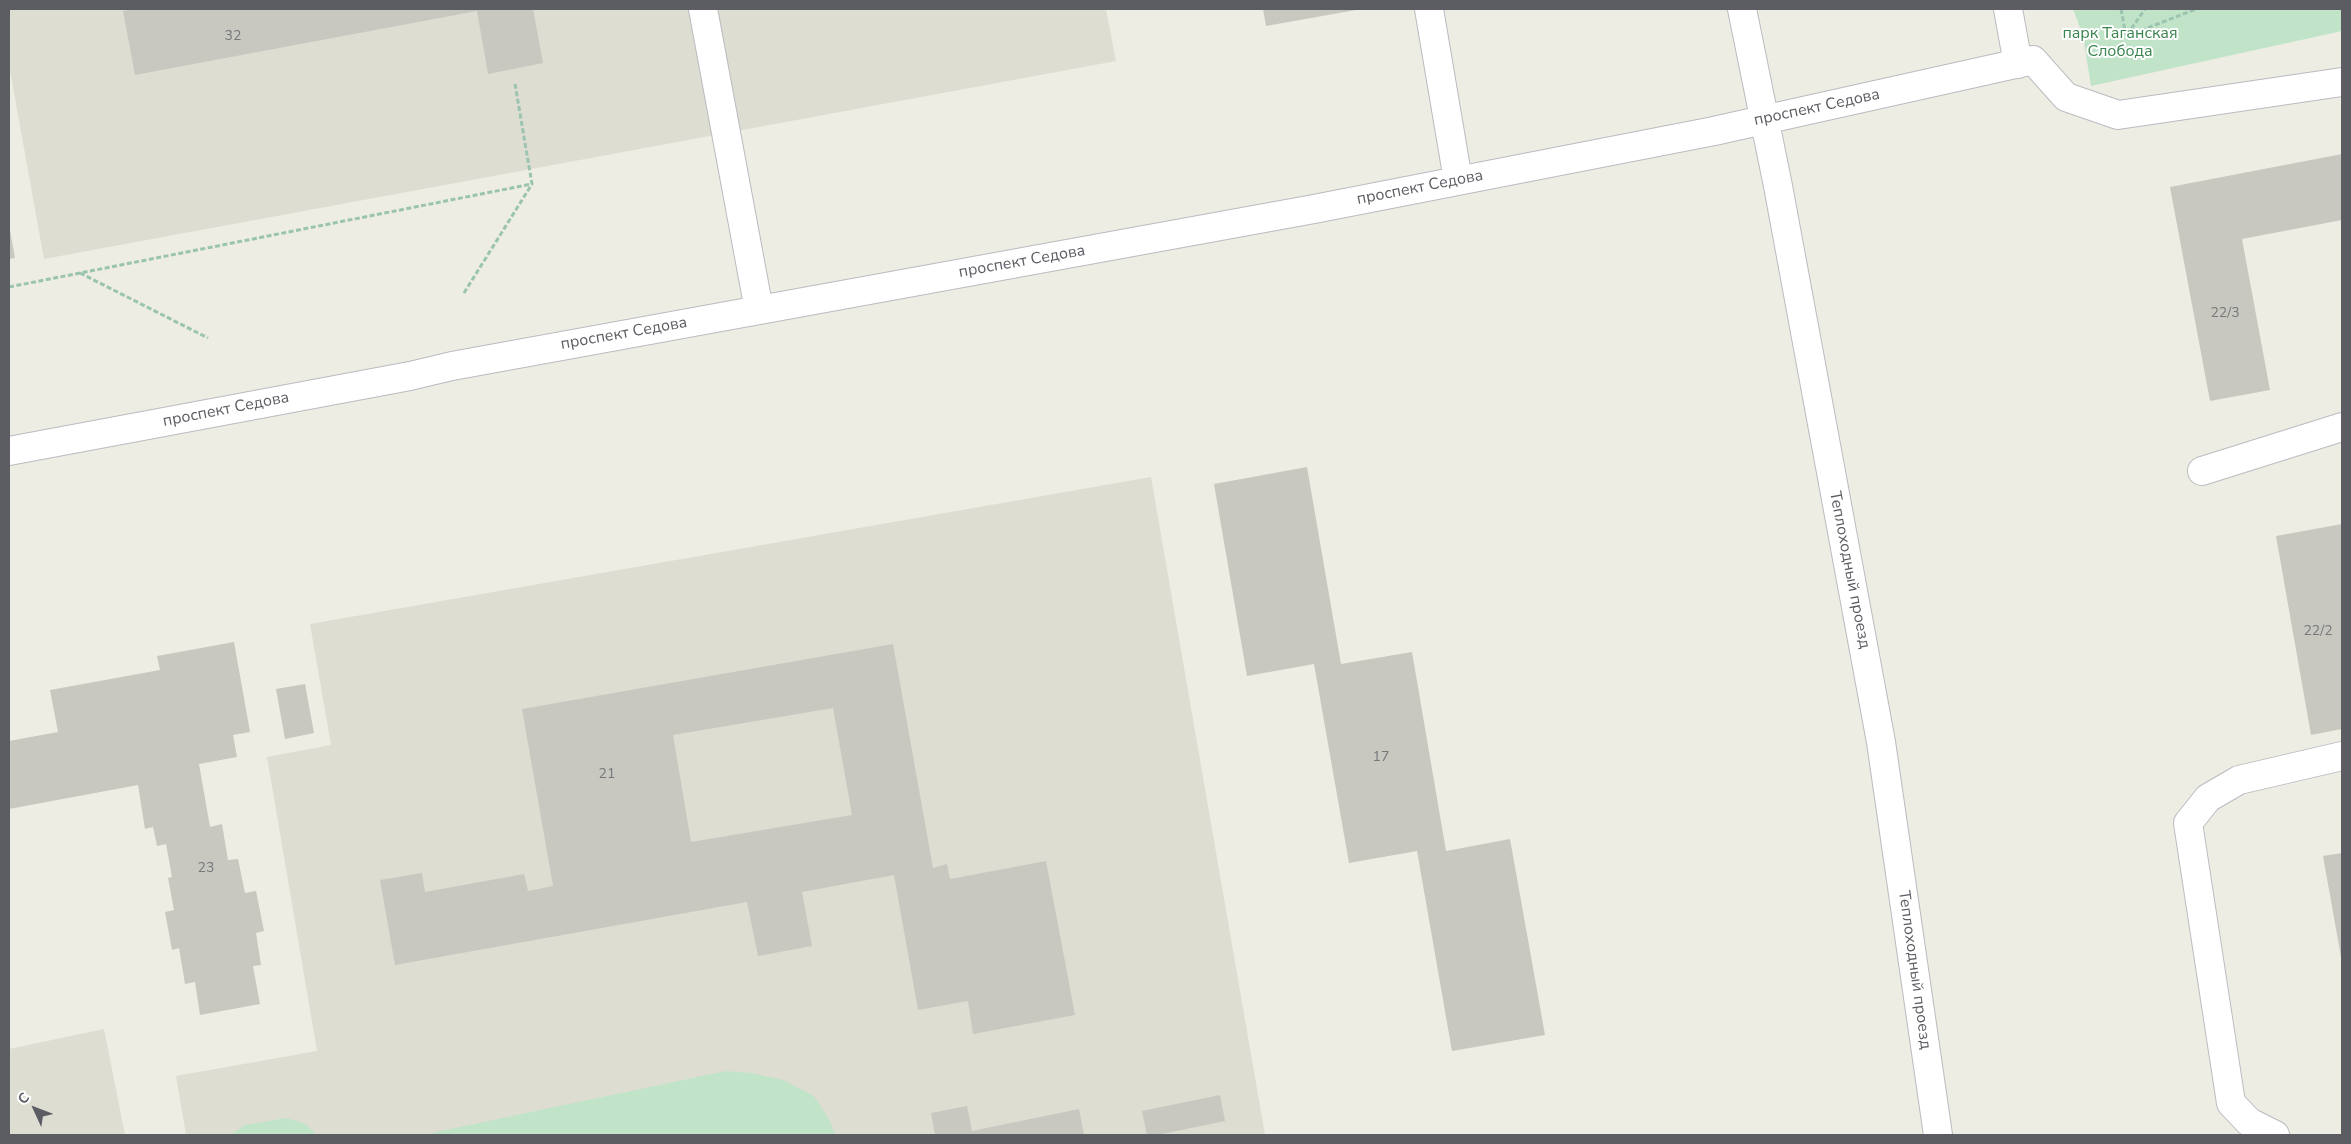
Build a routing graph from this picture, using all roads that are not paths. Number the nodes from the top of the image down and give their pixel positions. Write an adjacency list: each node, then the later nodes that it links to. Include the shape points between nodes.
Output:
1 (703, 9): 9 (street)
2 (1429, 9): 8 (street)
3 (1742, 9): 7 (street, Теплоходный проезд)
4 (2008, 9): 5 (street)
5 (2025, 62): 6 (street, via 2066,97 2118,115); 7 (street, проспект Седова)
6 (2342, 82)
7 (1763, 120): 8 (street, проспект Седова); 14 (street, Теплоходный проезд, via 1881,742)
8 (1458, 180): 9 (street, проспект Седова)
9 (759, 310): 11 (street, проспект Седова)
10 (2342, 427): 12 (street)
11 (9, 451)
12 (2202, 471)
13 (2342, 756): 15 (street, via 2239,780 2208,798 2188,823 2231,1103 2250,1122)
14 (1938, 1135)
15 (2275, 1135)

